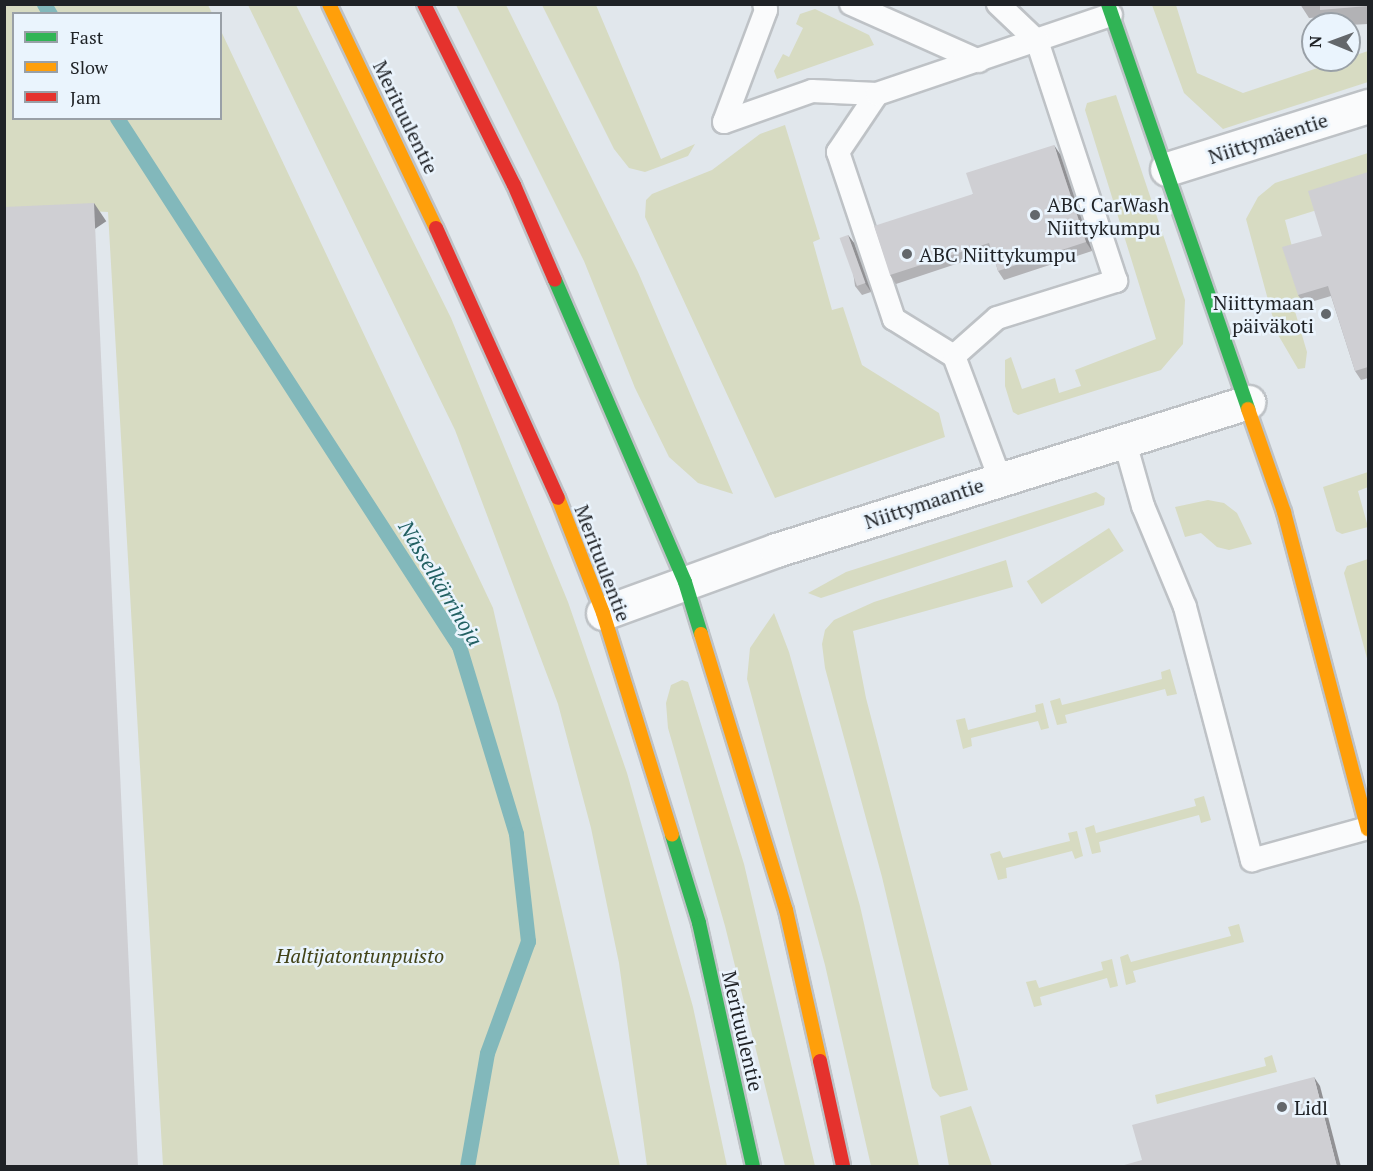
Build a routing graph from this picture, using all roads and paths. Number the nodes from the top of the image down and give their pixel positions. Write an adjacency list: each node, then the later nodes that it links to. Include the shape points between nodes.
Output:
1 (329, 4): 17 (main road, Merituulentie, via 427,207 570,526)
2 (424, 4): 16 (main road, via 514,185)
3 (851, 4): 8 (lane)
4 (998, 4): 7 (lane)
5 (766, 6): 9 (lane, via 724,122 812,91)
6 (1109, 10): 7 (lane); 11 (main road)
7 (1037, 41): 8 (lane); 12 (lane, via 1116,281 997,318)
8 (979, 61): 9 (lane)
9 (877, 94): 12 (lane, via 838,152 894,319)
10 (1368, 106): 11 (street, Niittymäentie)
11 (1167, 169): 13 (main road)
12 (954, 356): 15 (lane)
13 (1248, 402): 14 (street, Niittymaantie); 18 (main road, via 1284,512)
14 (1124, 439): 15 (street, Niittymaantie); 18 (lane, via 1143,506 1185,607 1252,860)
15 (1000, 479): 16 (street, Niittymaantie)
16 (685, 582): 17 (street, Niittymaantie); 20 (main road, via 786,910)
17 (603, 613): 19 (main road, Merituulentie, via 699,923)
18 (1368, 829)
19 (753, 1167)
20 (843, 1167)

